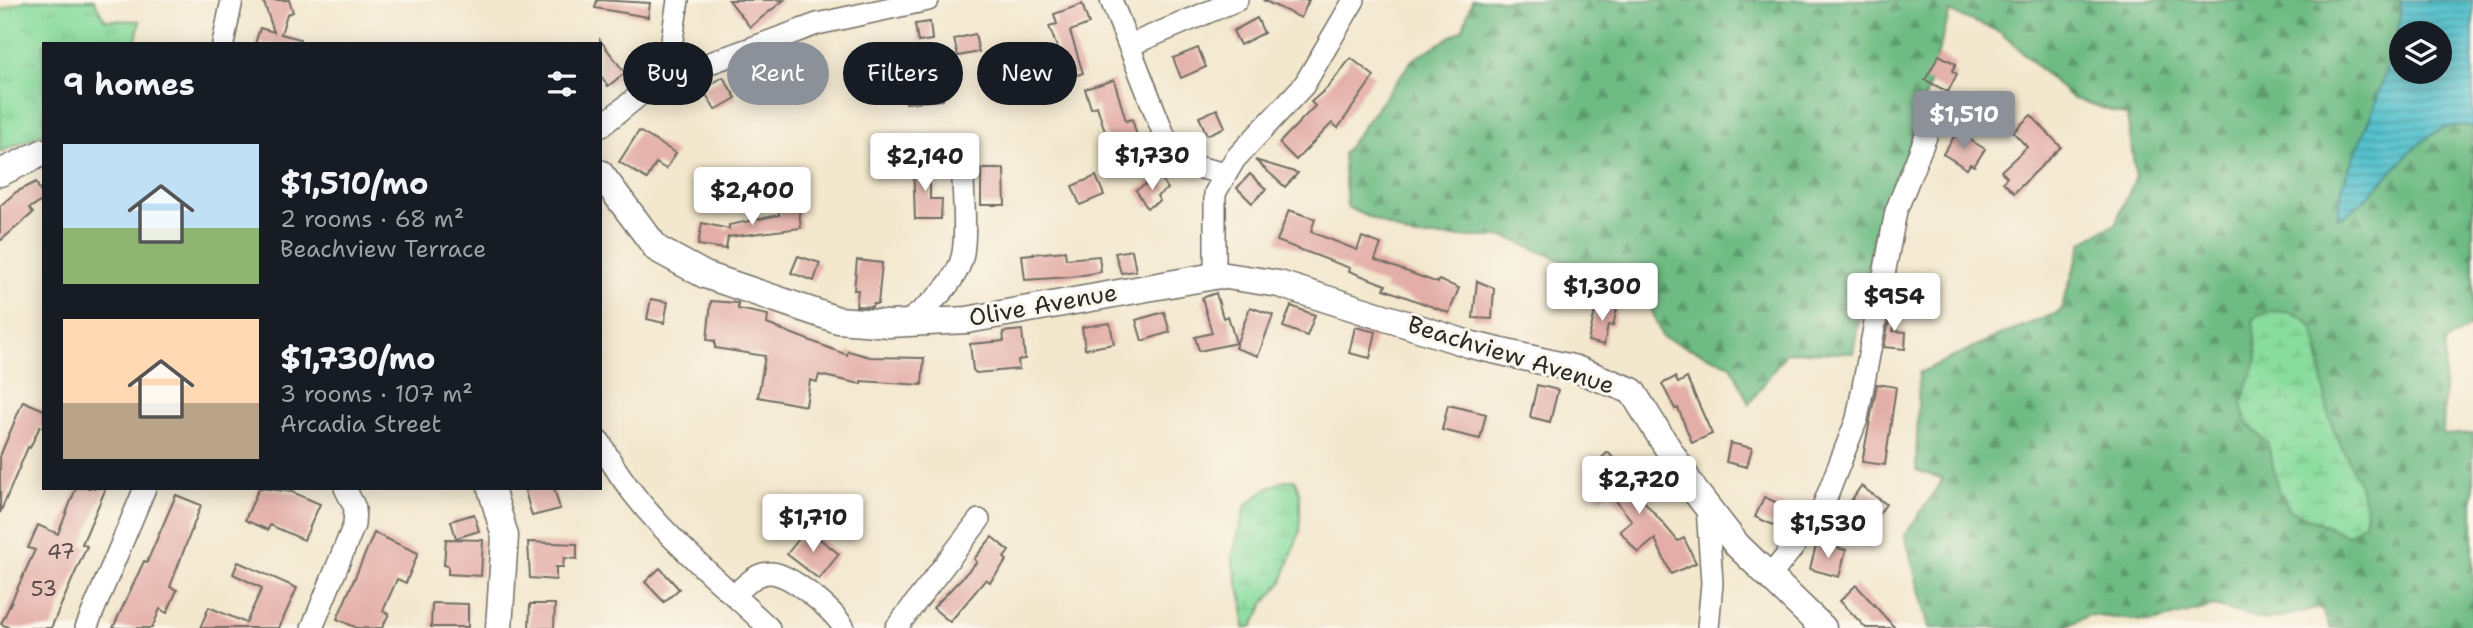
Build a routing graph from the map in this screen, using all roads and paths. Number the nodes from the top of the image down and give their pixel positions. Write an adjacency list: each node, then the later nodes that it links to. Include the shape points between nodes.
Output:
1 (232, 0): 7 (street)
2 (678, 0): 8 (street)
3 (928, 0): 10 (street, via 817,23)
4 (1111, 0): 9 (street)
5 (1237, 0): 9 (street)
6 (1354, 0): 16 (street, via 1304,85)
7 (223, 42)
8 (672, 42)
9 (1130, 45): 16 (street, via 1172,155)
10 (713, 62)
11 (627, 105): 13 (street)
12 (1937, 108): 27 (street, via 1896,211 1857,419 1820,514)
13 (602, 125)
14 (42, 153): 15 (street)
15 (0, 173)
16 (1226, 174): 19 (street, via 1215,193)
17 (963, 175): 20 (street, via 963,254 930,306)
18 (602, 176): 20 (street, Olive Avenue, via 657,249 705,275 838,320)
19 (1215, 275): 20 (street, Olive Avenue, via 967,320); 25 (street, Beachview Avenue, via 1279,284 1472,345 1576,369 1632,391)
20 (904, 324)
21 (602, 446): 28 (street, via 660,526)
22 (144, 490): 29 (street)
23 (346, 490): 30 (street, via 355,508 354,525)
24 (492, 490): 31 (street, via 505,536)
25 (1707, 507): 27 (street, Beachview Avenue); 35 (street, via 1712,583)
26 (979, 520): 34 (street)
27 (1770, 576): 36 (street, Beachview Avenue)
28 (734, 595): 32 (street); 33 (street, via 756,577 778,575 821,603)
29 (86, 628)
30 (312, 628)
31 (499, 628)
32 (769, 628)
33 (844, 628)
34 (896, 628)
35 (1708, 628)
36 (1823, 628)

